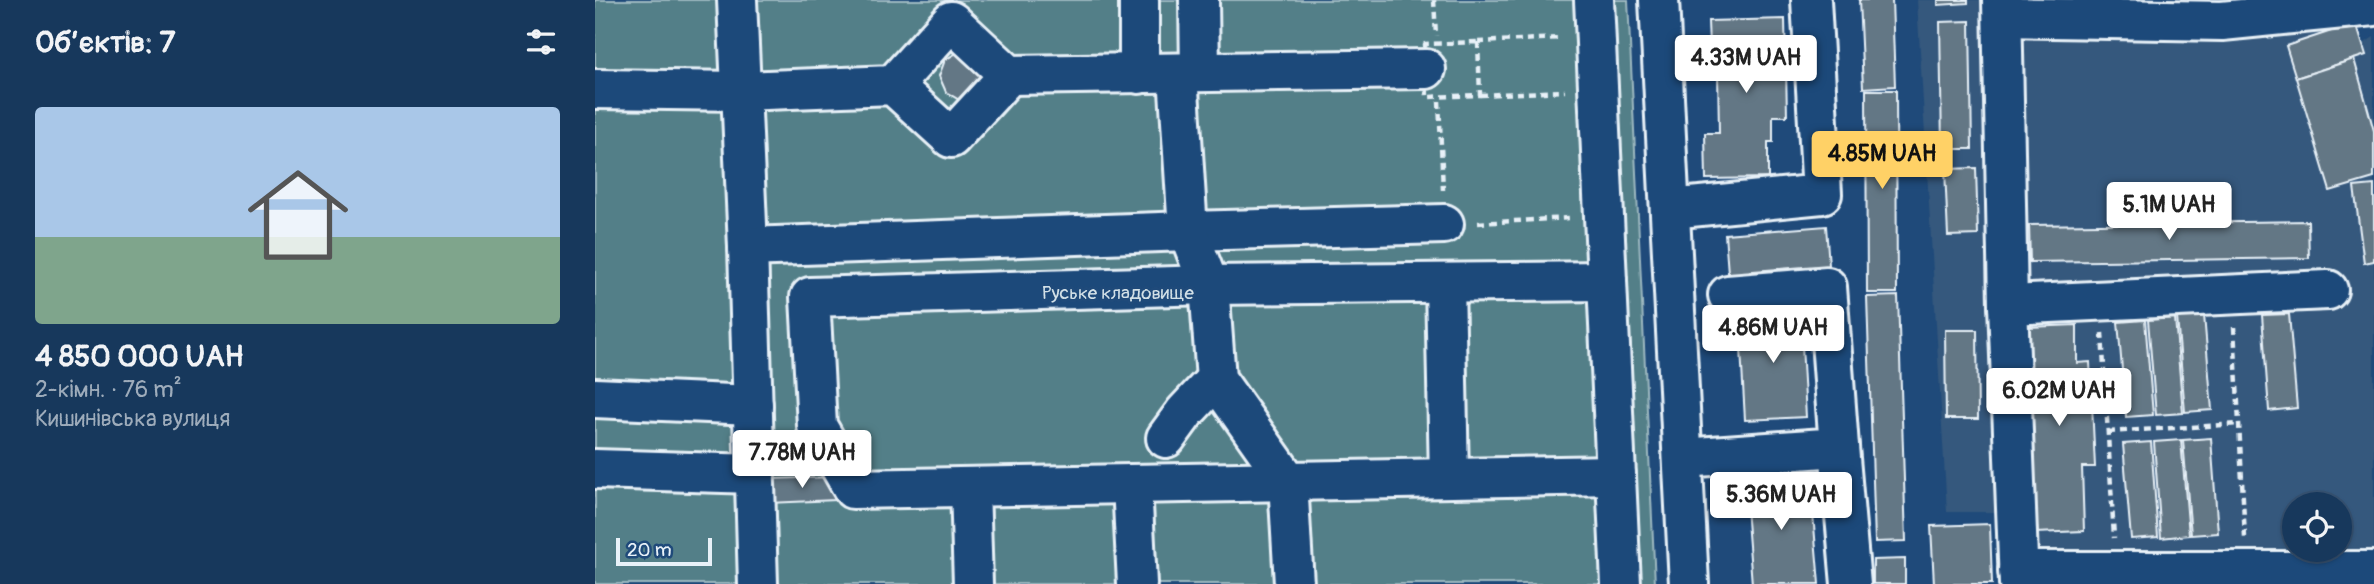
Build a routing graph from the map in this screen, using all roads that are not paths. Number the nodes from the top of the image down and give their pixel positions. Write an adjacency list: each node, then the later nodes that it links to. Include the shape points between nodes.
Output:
1 (737, 0): 17 (street)
2 (1139, 0): 14 (street)
3 (1199, 0): 12 (street)
4 (1594, 0): 22 (street)
5 (1659, 0): 18 (street)
6 (1811, 0): 18 (street, via 1822,194)
7 (2374, 6): 10 (street, via 2222,21)
8 (2003, 8): 10 (street); 27 (street)
9 (949, 10): 13 (street); 15 (street)
10 (2195, 10)
11 (1434, 70): 12 (street)
12 (1189, 73): 14 (street); 20 (street)
13 (1009, 75): 14 (street); 15 (street, via 951,138)
14 (1139, 75)
15 (893, 85): 17 (street)
16 (595, 89): 17 (street)
17 (741, 90): 21 (street)
18 (1670, 209): 33 (street)
19 (1444, 225): 20 (street)
20 (1188, 231): 21 (street); 24 (street)
21 (748, 247): 30 (street)
22 (1607, 281): 23 (street); 36 (street)
23 (1445, 283): 24 (street); 37 (street)
24 (1209, 285): 28 (street); 40 (street, via 810,297 817,426 853,489)
25 (2328, 290): 27 (street)
26 (1728, 295): 32 (street, via 1827,287)
27 (2008, 306): 42 (street)
28 (1216, 379): 31 (street); 38 (street)
29 (595, 398): 30 (street)
30 (753, 405): 35 (street)
31 (1166, 438)
32 (1839, 447): 33 (street); 49 (street)
33 (1682, 458): 48 (street)
34 (595, 469): 35 (street)
35 (755, 474): 43 (street)
36 (1616, 475): 37 (street); 47 (street)
37 (1450, 478): 38 (street)
38 (1288, 481): 39 (street); 46 (street)
39 (1132, 484): 40 (street); 45 (street)
40 (969, 487): 44 (street)
41 (2374, 571): 42 (street, via 2116,570)
42 (2018, 578)
43 (758, 584)
44 (973, 584)
45 (1137, 584)
46 (1294, 584)
47 (1621, 584)
48 (1689, 584)
49 (1851, 584)

